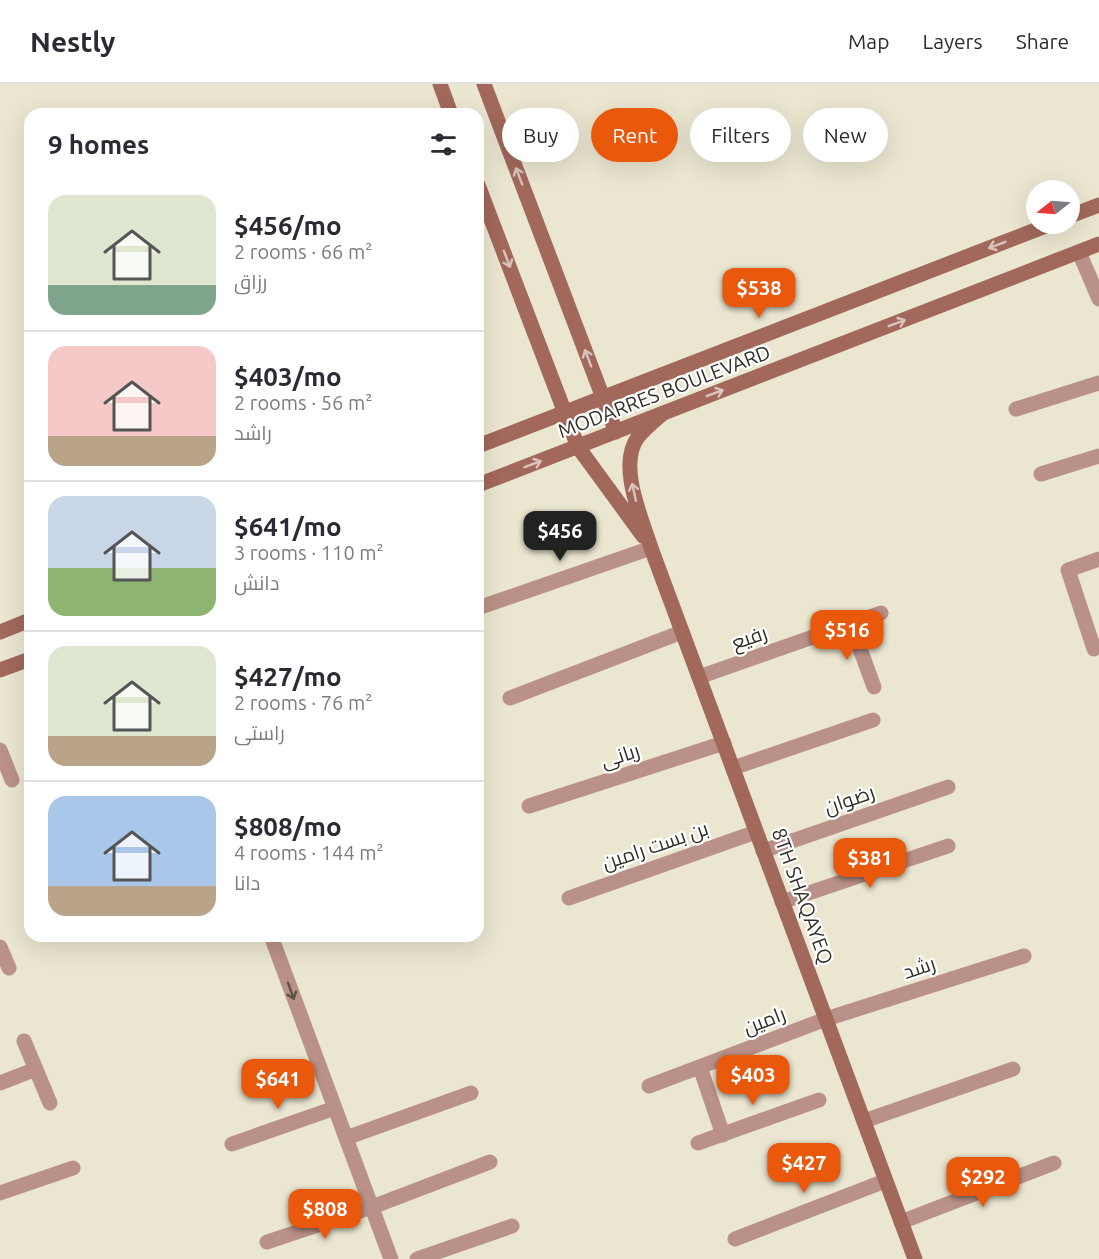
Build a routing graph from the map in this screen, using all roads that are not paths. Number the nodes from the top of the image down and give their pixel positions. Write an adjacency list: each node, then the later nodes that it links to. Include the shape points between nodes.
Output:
1 (440, 84): 3 (street)
2 (484, 84): 12 (street, one-way to 2)
3 (449, 108)
4 (484, 200): 14 (street, 8TH SHAQAYEQ, one-way to 14)
5 (1099, 205): 6 (street)
6 (1080, 212)
7 (1026, 234): 12 (street, MODARRES BOULEVARD, one-way to 12)
8 (1099, 244): 9 (street, MODARRES BOULEVARD)
9 (1079, 252): 10 (street); 15 (street, MODARRES BOULEVARD, one-way to 9)
10 (1099, 299)
11 (1099, 383): 13 (street)
12 (603, 398): 14 (street, MODARRES BOULEVARD); 16 (street)
13 (1016, 409)
14 (566, 412): 17 (street, MODARRES BOULEVARD); 18 (street, 8TH SHAQAYEQ)
15 (662, 414): 16 (street, MODARRES BOULEVARD); 22 (street, 8TH SHAQAYEQ, one-way to 15, via 634,497 631,453 637,437)
16 (616, 432): 18 (street, MODARRES BOULEVARD)
17 (484, 444)
18 (578, 447): 21 (street, MODARRES BOULEVARD, one-way to 18); 22 (street, 8TH SHAQAYEQ)
19 (1099, 456): 20 (street)
20 (1041, 474)
21 (484, 483)
22 (651, 548): 24 (street); 29 (street, 8TH SHAQAYEQ)
23 (1099, 559): 30 (street, via 1068,570)
24 (484, 606)
25 (881, 613): 27 (street, رفیع)
26 (24, 622): 28 (street)
27 (851, 624): 33 (street, رفیع); 34 (street)
28 (0, 632)
29 (682, 632): 33 (street, 8TH SHAQAYEQ); 35 (street)
30 (1094, 649)
31 (24, 661): 32 (street)
32 (0, 670)
33 (699, 676): 37 (street, 8TH SHAQAYEQ)
34 (874, 687)
35 (510, 698)
36 (873, 720): 39 (street)
37 (724, 743): 39 (street, 8TH SHAQAYEQ); 42 (street, ربانی)
38 (0, 750): 40 (street)
39 (733, 768): 43 (street, 8TH SHAQAYEQ)
40 (12, 780)
41 (948, 787): 45 (street, رضوان)
42 (529, 806)
43 (756, 831): 45 (street, 8TH SHAQAYEQ); 46 (street, بن بست رامین)
44 (948, 846): 47 (street)
45 (763, 851): 47 (street, 8TH SHAQAYEQ)
46 (569, 898)
47 (782, 902): 52 (street, 8TH SHAQAYEQ)
48 (273, 942): 62 (street, one-way to 62)
49 (0, 947): 51 (street)
50 (1024, 956): 52 (street, رشد)
51 (9, 968)
52 (826, 1019): 54 (street, رامین); 63 (street, 8TH SHAQAYEQ)
53 (24, 1041): 55 (street)
54 (700, 1067): 58 (street, رامین); 64 (street)
55 (36, 1069): 57 (street); 61 (street)
56 (1013, 1069): 63 (street)
57 (0, 1083)
58 (649, 1086)
59 (471, 1093): 65 (street)
60 (819, 1100): 64 (street)
61 (50, 1103)
62 (335, 1108): 65 (street); 67 (street)
63 (864, 1121): 71 (street, 8TH SHAQAYEQ)
64 (723, 1135): 66 (street)
65 (346, 1137): 73 (street)
66 (698, 1143)
67 (232, 1144)
68 (490, 1161): 73 (street)
69 (1054, 1163): 74 (street)
70 (73, 1168): 72 (street)
71 (885, 1181): 74 (street, 8TH SHAQAYEQ); 76 (street)
72 (0, 1193)
73 (372, 1207): 77 (street); 78 (street)
74 (901, 1222): 80 (street, 8TH SHAQAYEQ)
75 (512, 1226): 79 (street)
76 (735, 1239)
77 (267, 1242)
78 (392, 1259)
79 (417, 1259)
80 (915, 1259)

